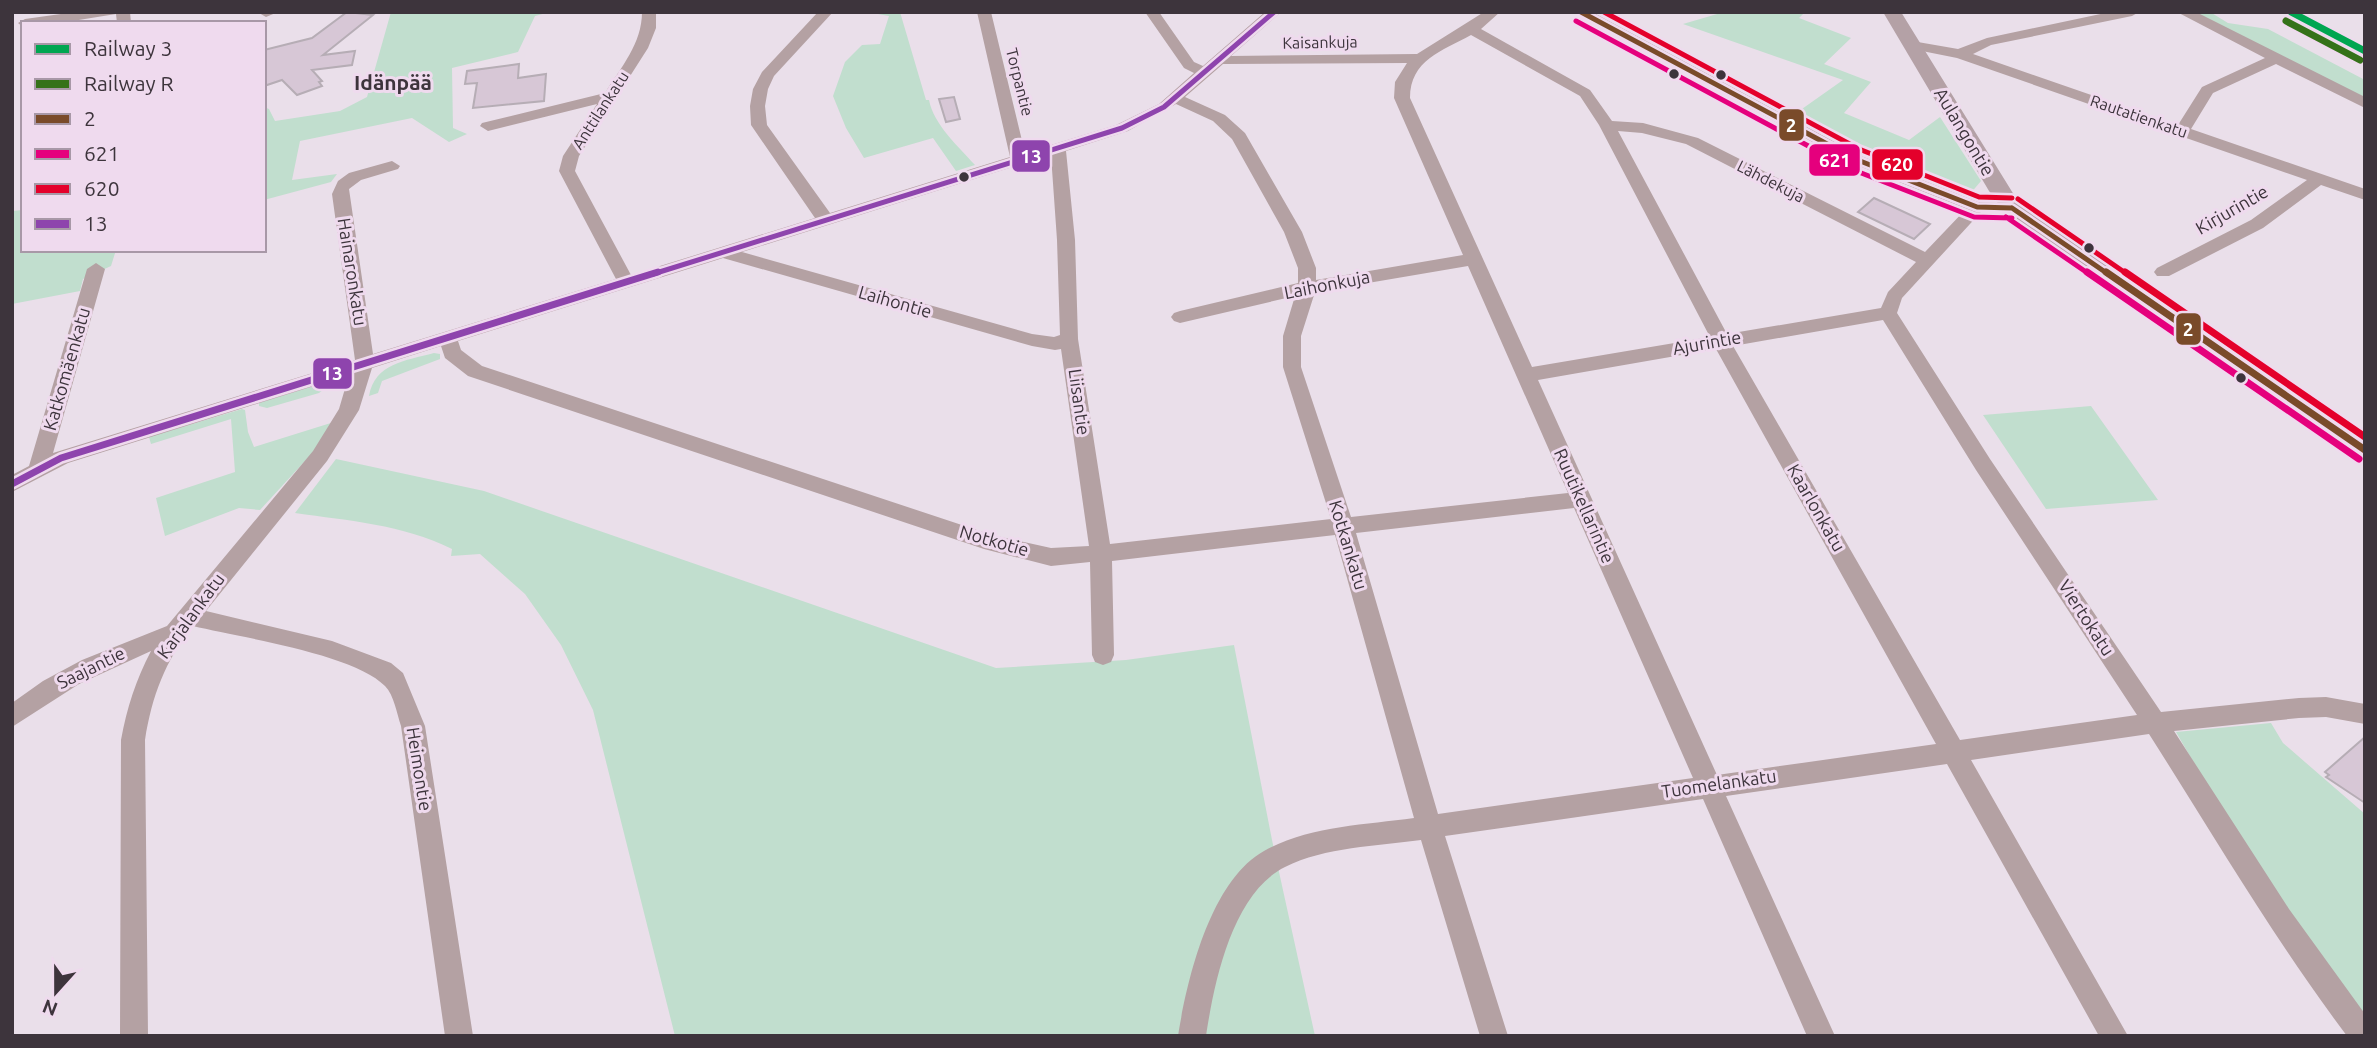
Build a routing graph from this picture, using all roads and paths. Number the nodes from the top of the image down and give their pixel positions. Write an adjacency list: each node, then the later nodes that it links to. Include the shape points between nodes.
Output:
1 (110, 12): 12 (street)
2 (649, 12): 20 (street, Anttilankatu, via 647,37)
3 (826, 12): 33 (street, via 766,76 755,107 760,125)
4 (984, 12): 27 (street, Torpantie)
5 (1152, 12): 19 (street, via 1189,65)
6 (1274, 12): 16 (street)
7 (1493, 12): 13 (street, Ruutikellarintie)
8 (1581, 12): 31 (street, via 1855,159)
9 (1892, 12): 14 (main road, Aulangontie)
10 (2132, 12): 15 (street, via 1987,42)
11 (2185, 12): 18 (street)
12 (40, 21)
13 (1471, 29): 17 (street, Ruutikellarintie); 23 (street, Kaarlonkatu, via 1585,93)
14 (1912, 45): 15 (street, Rautatienkatu); 32 (main road, Aulangontie)
15 (1960, 54): 25 (street, Rautatienkatu)
16 (1222, 58): 17 (street, Kaisankuja); 19 (street)
17 (1420, 58): 35 (street, Ruutikellarintie, via 1401,79 1402,97)
18 (2276, 59): 22 (street); 25 (street, via 2207,90)
19 (1205, 72): 21 (street)
20 (609, 96): 24 (street); 39 (street, Anttilankatu, via 569,160 567,171)
21 (1175, 98): 26 (street, via 1136,122); 40 (street, Kotkankatu, via 1219,118 1239,136 1293,232 1307,268)
22 (2365, 103)
23 (1607, 125): 36 (street, Lähdekuja, via 1643,128 1692,141); 45 (street, Kaarlonkatu)
24 (488, 126)
25 (2182, 131): 29 (street, Rautatienkatu)
26 (1058, 148): 27 (street); 44 (street, Liisantie)
27 (1020, 160): 33 (street)
28 (392, 166): 46 (street, Hainaronkatu, via 341,188)
29 (2319, 178): 30 (street, Rautatienkatu); 38 (street, Kirjurintie, via 2257,224)
30 (2365, 195)
31 (1977, 207): 32 (street); 36 (street)
32 (2012, 208): 48 (main road, Aulangontie)
33 (825, 219): 34 (street)
34 (722, 251): 39 (street); 44 (street, Laihontie, via 1032,340 1055,344)
35 (1475, 259): 40 (street, Laihonkuja); 47 (street, Ruutikellarintie)
36 (1927, 260): 41 (street, via 1894,296)
37 (96, 269): 49 (street, Katkomäenkatu)
38 (2163, 272)
39 (626, 282): 43 (street)
40 (1307, 287): 42 (street, Laihonkuja); 52 (street, Kotkankatu, via 1292,336 1292,367)
41 (1888, 313): 45 (street, Ajurintie); 58 (street, Viertokatu)
42 (1180, 317)
43 (448, 338): 46 (street); 53 (street, Notkotie, via 452,354 475,371 543,395 992,542 1051,557)
44 (1069, 340): 53 (street, Liisantie)
45 (1721, 341): 47 (street, Ajurintie); 59 (street, Kaarlonkatu)
46 (365, 363): 49 (street); 54 (street, Karjalankatu, via 349,410 320,456)
47 (1527, 375): 51 (street, Ruutikellarintie)
48 (2365, 450)
49 (37, 469): 50 (street)
50 (12, 484)
51 (1581, 499): 52 (street, Notkotie); 60 (street, Ruutikellarintie)
52 (1343, 525): 53 (street, Notkotie); 61 (street, Kotkankatu)
53 (1101, 554): 55 (street, Liisantie)
54 (182, 624): 57 (street, Saajantie, via 72,674); 62 (street, Karjalankatu, via 148,679 133,740); 63 (street, Heimontie, via 341,653 371,663 394,678 413,726)
55 (1104, 655)
56 (2365, 714): 58 (street, Tuomelankatu, via 2299,708)
57 (12, 717)
58 (2155, 723): 59 (street, Tuomelankatu); 68 (street, Viertokatu, via 2249,874)
59 (1954, 750): 60 (street, Tuomelankatu); 67 (street, Kaarlonkatu)
60 (1710, 786): 61 (street, Tuomelankatu); 66 (street, Ruutikellarintie)
61 (1429, 826): 64 (street, Tuomelankatu, via 1320,843 1265,865 1233,905 1221,929 1207,963); 65 (street, Kotkankatu)
62 (134, 1036)
63 (459, 1036)
64 (1192, 1036)
65 (1494, 1036)
66 (1821, 1036)
67 (2114, 1036)
68 (2364, 1036)

